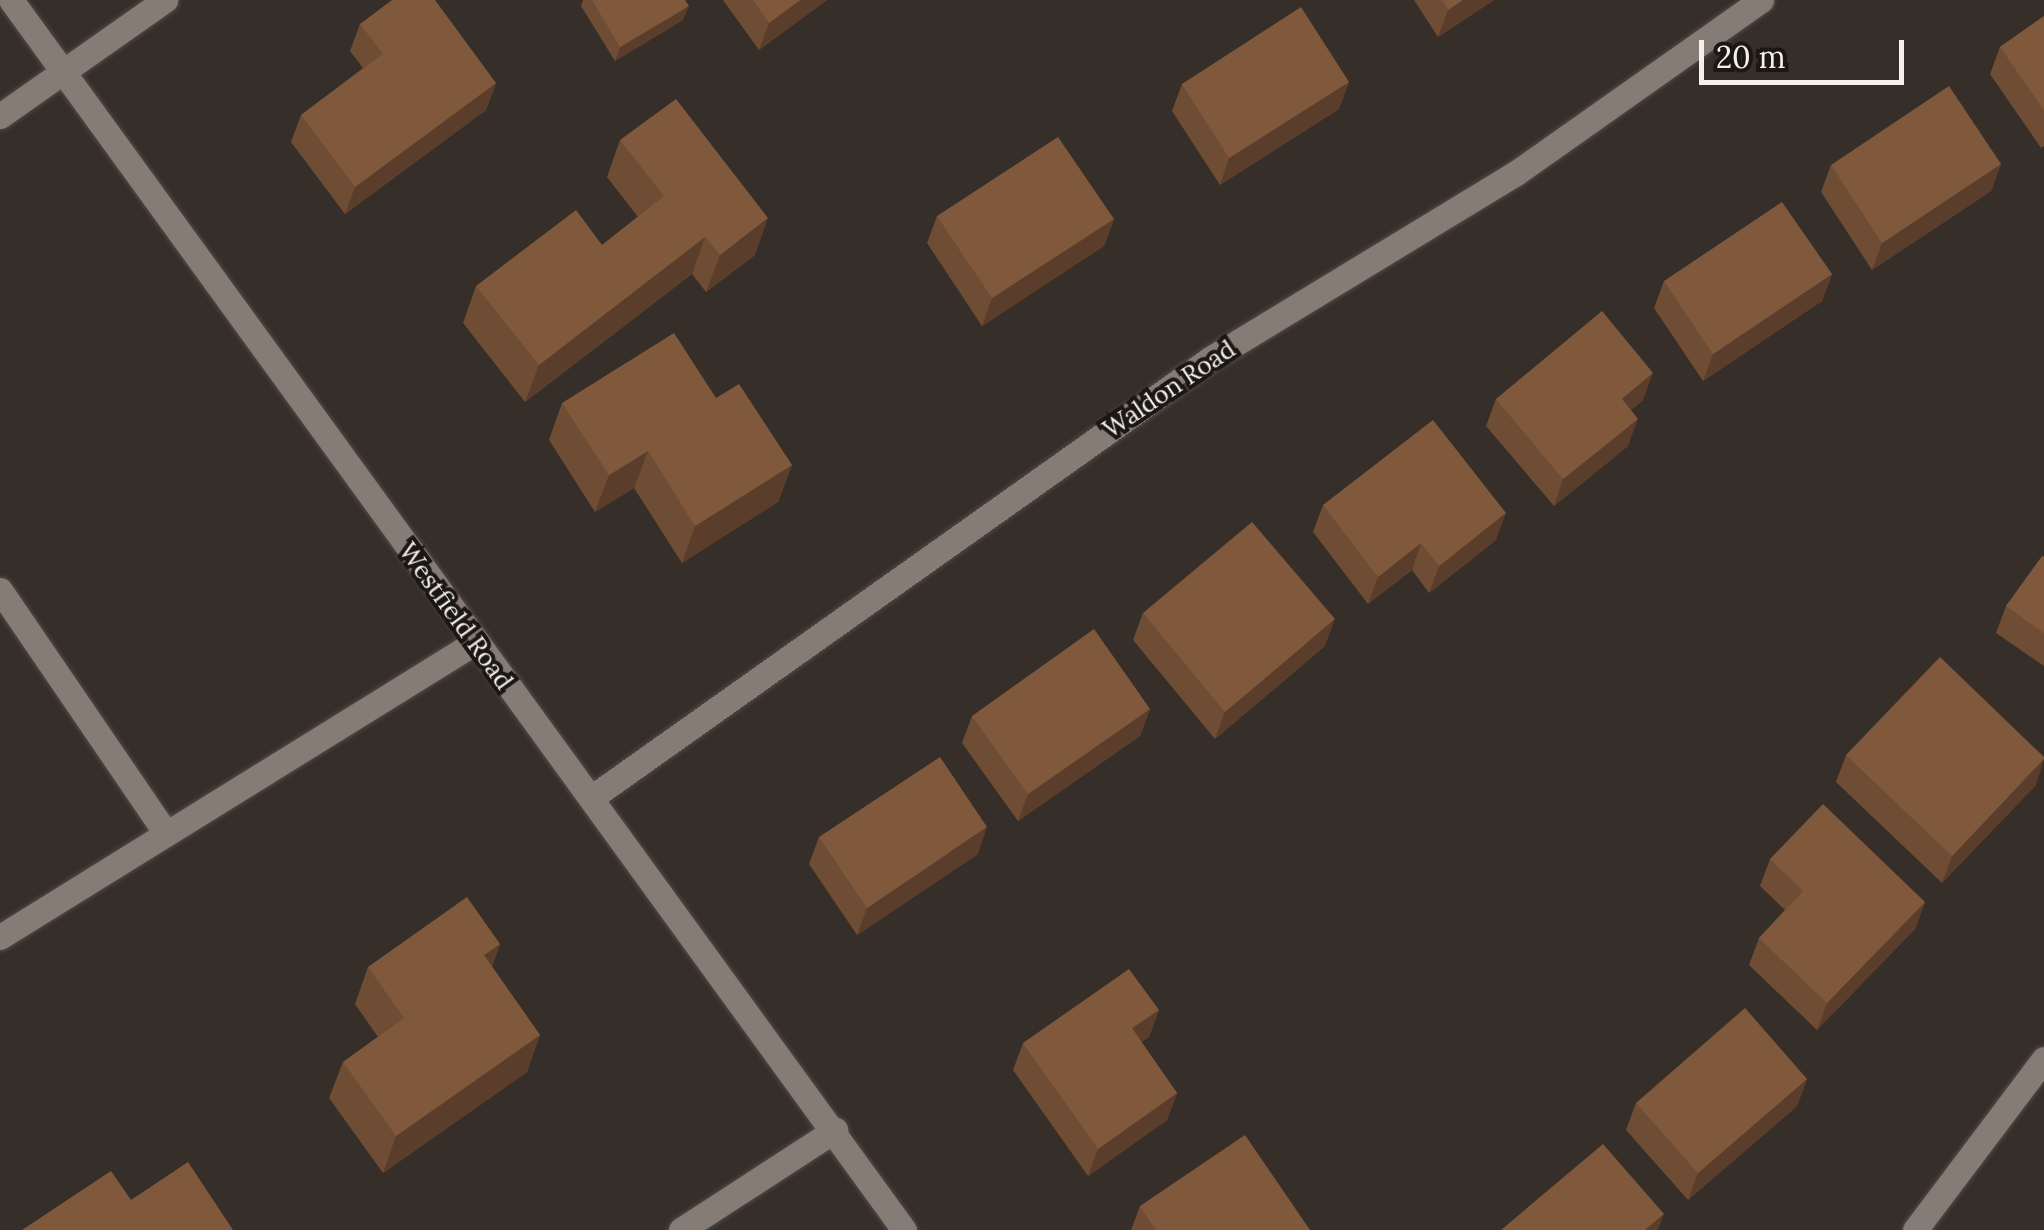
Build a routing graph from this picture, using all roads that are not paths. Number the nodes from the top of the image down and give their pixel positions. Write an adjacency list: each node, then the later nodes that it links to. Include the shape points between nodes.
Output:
1 (11, 0): 4 (street, Westfield Road)
2 (165, 0): 4 (street)
3 (1761, 0): 8 (street, Waldon Road, via 1516,173 1210,359)
4 (62, 73): 5 (street); 7 (street, Westfield Road)
5 (0, 116)
6 (0, 590): 9 (street)
7 (474, 642): 8 (street, Westfield Road); 9 (street)
8 (591, 798): 12 (street, Westfield Road)
9 (162, 829): 10 (street)
10 (0, 937)
11 (2044, 1059): 15 (street)
12 (835, 1130): 13 (street); 14 (street, Westfield Road)
13 (681, 1230)
14 (904, 1230)
15 (1915, 1230)

